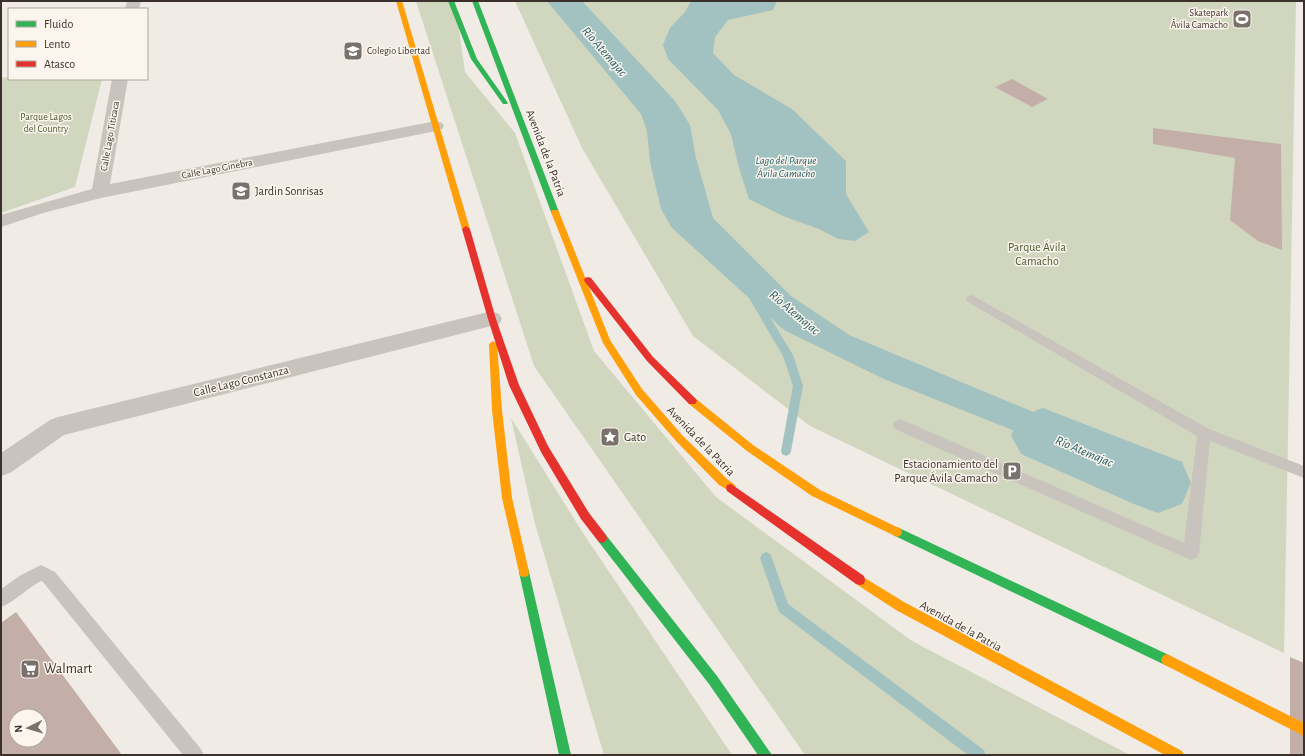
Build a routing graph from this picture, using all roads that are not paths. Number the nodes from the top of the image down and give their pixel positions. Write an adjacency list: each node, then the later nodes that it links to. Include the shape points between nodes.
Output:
1 (399, 1): 5 (main road)
2 (451, 1): 6 (main road, via 474,59)
3 (475, 1): 6 (main road, Avenida de la Patria)
4 (120, 80): 7 (street, Calle Lago Titicaca)
5 (436, 126): 7 (street, Calle Lago Ginebra); 11 (main road)
6 (526, 134): 9 (main road, Avenida de la Patria)
7 (100, 192): 8 (street, Calle Lago Ginebra)
8 (1, 221)
9 (574, 262): 17 (main road, via 651,360 690,398 766,460 816,493 1156,655); 21 (main road, Avenida de la Patria, via 606,342 639,392 679,438 723,482 836,564 900,606)
10 (972, 299): 13 (lane)
11 (492, 319): 14 (street, Calle Lago Constanza, via 58,427); 19 (main road, via 497,410 507,498); 20 (main road, via 514,385 544,449 585,516 713,680)
12 (900, 425): 13 (lane, via 1190,553)
13 (1204, 433): 15 (lane)
14 (1, 466)
15 (1304, 472)
16 (1, 599): 18 (lane, via 27,580 41,574 50,577)
17 (1304, 730)
18 (195, 755)
19 (565, 755)
20 (766, 755)
21 (1178, 755)

